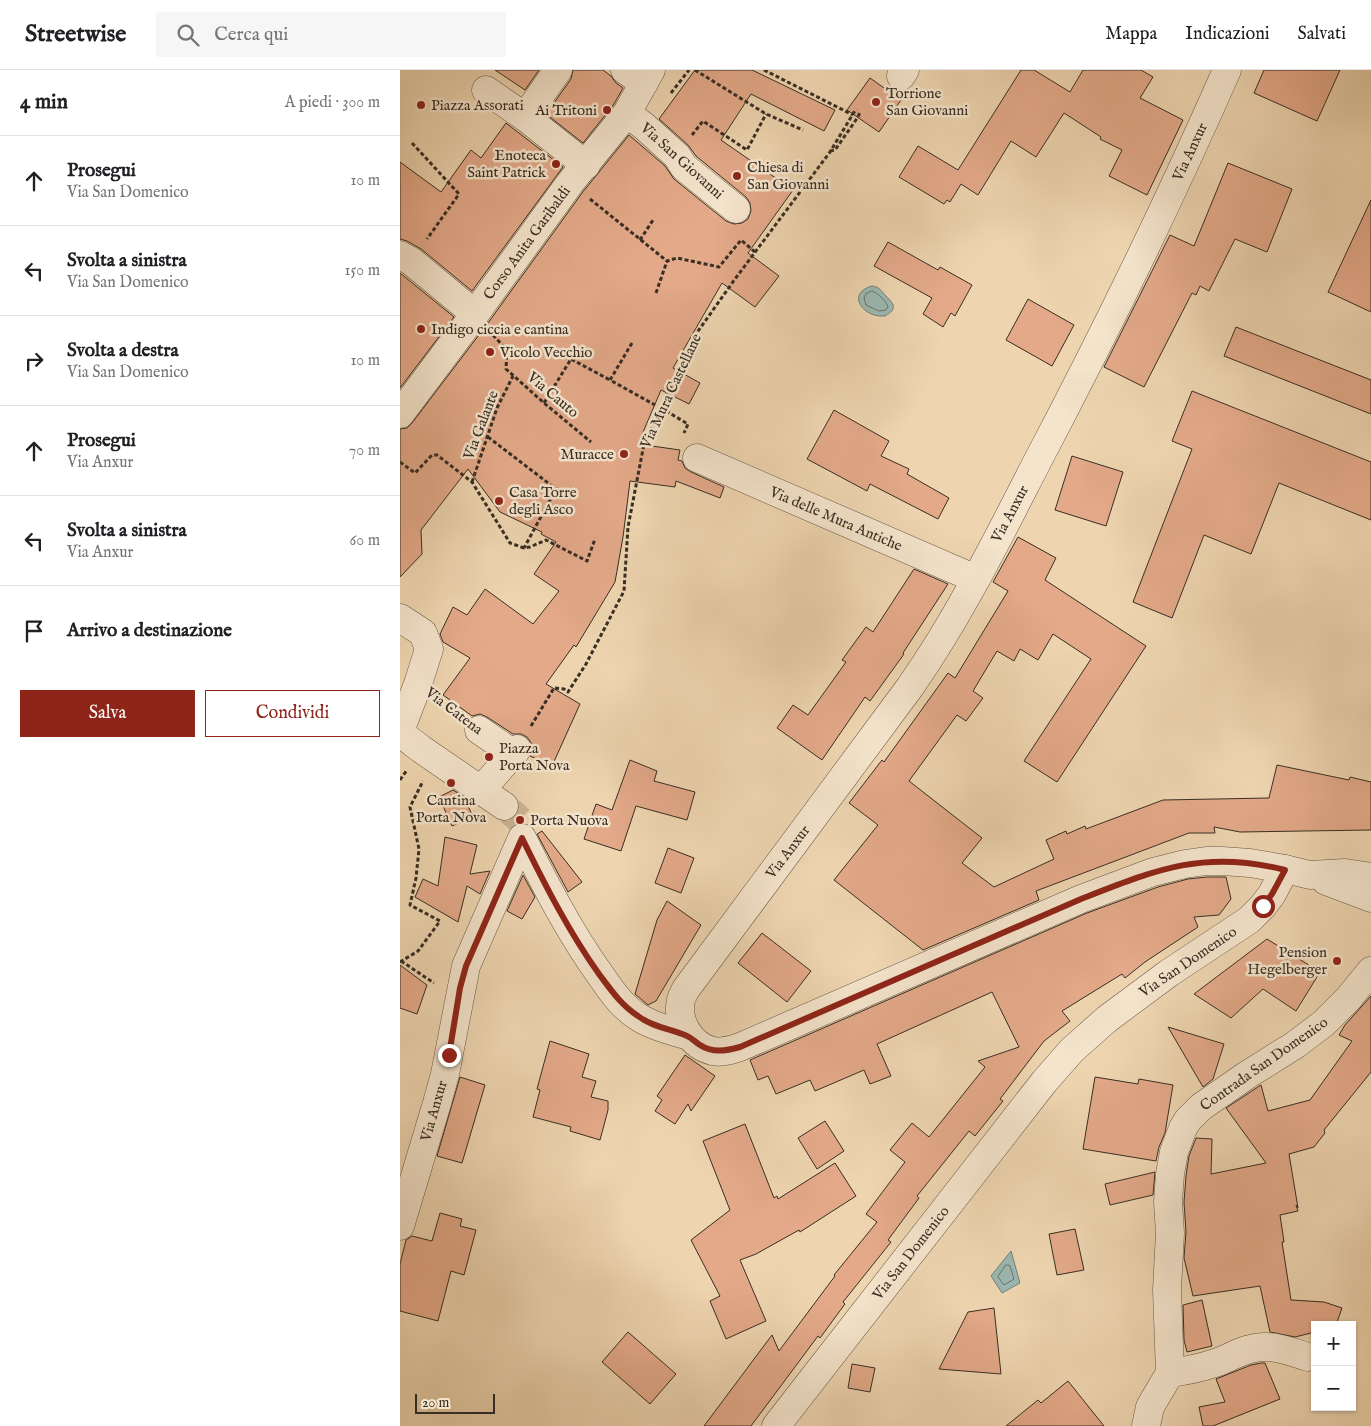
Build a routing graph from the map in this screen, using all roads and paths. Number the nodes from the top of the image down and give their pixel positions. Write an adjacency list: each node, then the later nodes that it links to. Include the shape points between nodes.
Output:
1 (558, 70): 12 (street)
2 (695, 70): 10 (path)
3 (764, 70): 11 (path)
4 (1227, 70): 41 (street, Via Anxur, via 1104,332)
5 (640, 74): 8 (street, Corso Anita Garibaldi)
6 (486, 90): 12 (street)
7 (856, 109): 11 (path, Via Mura Castellane)
8 (627, 112): 16 (street, Via San Giovanni); 17 (street, Corso Anita Garibaldi)
9 (860, 112): 15 (path, via 835,150)
10 (766, 114): 13 (path); 16 (path, via 747,150 703,121)
11 (853, 115): 15 (path, Via Mura Castellane)
12 (525, 117): 17 (street)
13 (803, 130)
14 (412, 143): 22 (path, via 459,194)
15 (830, 152): 21 (path, Via Mura Castellane)
16 (677, 156): 18 (street, Via San Giovanni, via 684,167)
17 (578, 174): 20 (path); 25 (street, Corso Anita Garibaldi)
18 (736, 209)
19 (653, 220): 20 (path)
20 (640, 240): 23 (path)
21 (755, 252): 23 (path, via 741,240 719,267 677,258); 46 (path, Via Mura Castellane, via 696,334 644,444 628,527 624,591 568,692 554,688)
22 (406, 258): 25 (street)
23 (667, 261): 24 (path)
24 (656, 293)
25 (475, 314): 27 (path, Via Cauto, via 507,350 506,368); 32 (street, Corso Anita Garibaldi)
26 (632, 344): 28 (path)
27 (513, 376): 29 (path, Via Cauto); 34 (path, Via Galante, via 497,408)
28 (610, 380): 29 (path, via 571,359); 30 (path)
29 (544, 403): 35 (path, Via Cauto)
30 (655, 405)
31 (666, 411): 33 (path, via 688,424)
32 (400, 414)
33 (684, 432)
34 (488, 437): 38 (path, Via Galante); 40 (path, via 556,489)
35 (591, 442)
36 (697, 458): 41 (street, Via delle Mura Antiche)
37 (400, 462): 38 (path, via 415,474 432,455 437,455)
38 (472, 482): 40 (path, via 510,543)
39 (595, 539): 40 (path, via 587,561 546,540)
40 (524, 548)
41 (976, 579): 56 (street, Via Anxur, via 910,687 686,989 680,1012)
42 (400, 618): 43 (street, Via Catena, via 423,633 430,649)
43 (418, 684): 44 (path, Via Catena); 45 (street, Via Catena)
44 (479, 730): 46 (street, Via Catena)
45 (400, 732): 47 (street)
46 (520, 743): 48 (street)
47 (435, 758): 48 (street); 53 (path, via 410,807 419,849 410,905 440,921 418,951)
48 (481, 790): 49 (street)
49 (513, 817): 55 (street, Via Anxur, via 464,972); 56 (street, via 558,910 618,1000 639,1018)
50 (1298, 872): 51 (street); 52 (street); 56 (street, via 1250,862 1222,861 1185,864 1153,872 1081,899 740,1047 713,1051); 60 (street, Via San Domenico, via 1249,920 1161,979 1072,1050)
51 (1371, 877)
52 (1371, 898)
53 (401, 962): 55 (path)
54 (1371, 971): 59 (street, Contrada San Domenico, via 1324,1023 1202,1107 1183,1128 1174,1152 1168,1194)
55 (459, 999): 57 (street, Via Anxur, via 443,1082)
56 (690, 1036)
57 (400, 1226)
58 (1308, 1357): 59 (street, via 1274,1348 1250,1348 1200,1368)
59 (1170, 1373): 61 (street, via 1150,1407)
60 (776, 1426)
61 (1146, 1426)

